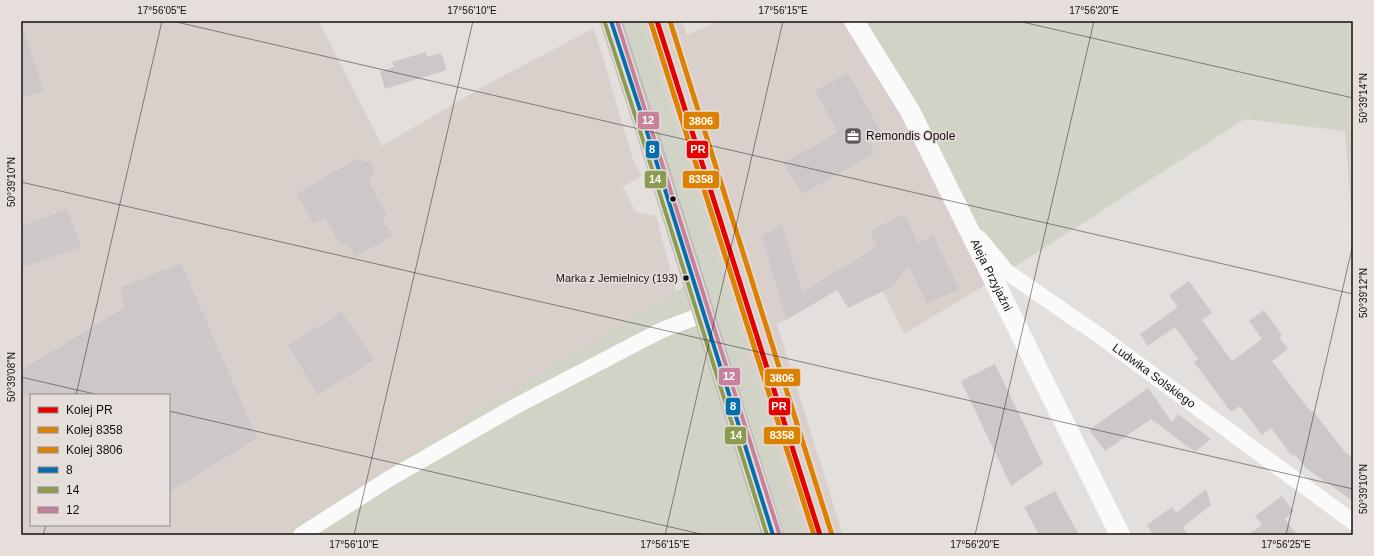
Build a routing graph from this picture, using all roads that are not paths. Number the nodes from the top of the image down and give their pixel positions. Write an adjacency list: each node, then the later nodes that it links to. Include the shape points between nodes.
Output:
1 (611, 21): 4 (main road)
2 (854, 21): 3 (street, Aleja Przyjaźni, via 910,111)
3 (965, 221): 5 (street, Ludwika Solskiego, via 1007,272 1100,336); 8 (street, Aleja Przyjaźni)
4 (704, 314): 6 (street, via 662,330 514,407 387,480); 7 (main road)
5 (1353, 522)
6 (300, 535)
7 (773, 535)
8 (1120, 535)

